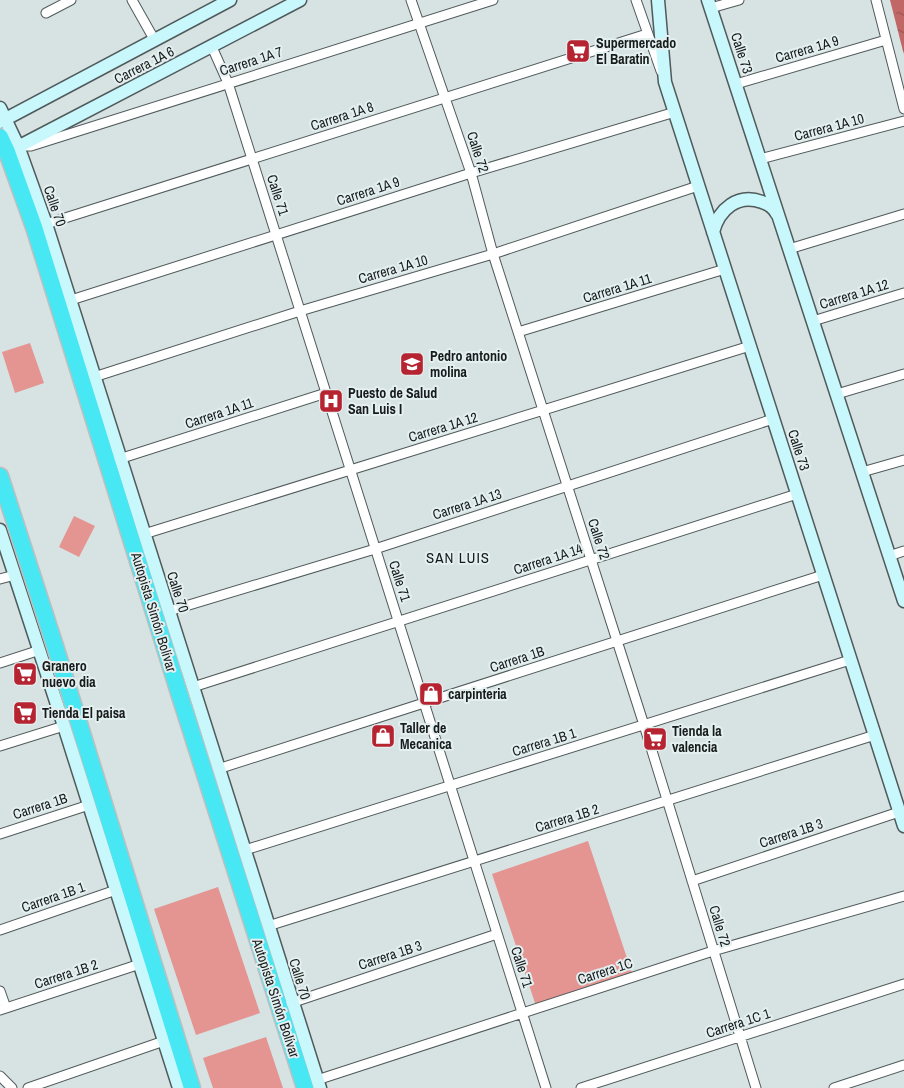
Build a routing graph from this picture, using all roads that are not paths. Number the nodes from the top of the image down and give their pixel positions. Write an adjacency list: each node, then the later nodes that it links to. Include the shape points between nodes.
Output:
1 (71, 0): 12 (street)
2 (132, 0): 15 (street)
3 (230, 0): 15 (street, Carrera 1A 6)
4 (300, 0): 17 (street, Carrera 1A 6)
5 (411, 0): 13 (street, Calle 72)
6 (493, 0): 13 (street, Carrera 1A 7)
7 (636, 0): 14 (street, Calle 73)
8 (658, 0): 18 (street, Calle 73)
9 (739, 0): 11 (street)
10 (876, 0): 16 (street)
11 (710, 4): 20 (street, Calle 73)
12 (46, 12)
13 (418, 23): 19 (street, Carrera 1A 7); 21 (street, Calle 72)
14 (647, 34): 18 (street, Calle 73); 21 (street, Carrera 1A 8)
15 (154, 39): 24 (street, Carrera 1A 6)
16 (886, 40): 20 (street, Carrera 1A 9); 22 (street)
17 (212, 47): 19 (street, Calle 71); 27 (street, Carrera 1A 6)
18 (665, 82): 23 (street, Calle 73)
19 (228, 83): 27 (street, Carrera 1A 7); 28 (street, Calle 71)
20 (736, 84): 29 (street, Calle 73)
21 (446, 98): 28 (street, Carrera 1A 8); 30 (street, Calle 72)
22 (904, 109)
23 (675, 112): 30 (street, Carrera 1A 9); 31 (street, Calle 73)
24 (2, 117): 27 (street, Calle 70)
25 (904, 121): 29 (street, Carrera 1A 10)
26 (0, 137): 27 (highway, Autopista Simón Bolívar)
27 (8, 152): 34 (street, Calle 70); 53 (highway, Autopista Simón Bolívar)
28 (252, 159): 34 (street, Carrera 1A 8); 36 (street, Calle 71)
29 (760, 159): 33 (street, Calle 73)
30 (471, 173): 36 (street, Carrera 1A 9); 38 (street, Calle 72)
31 (698, 186): 35 (street, Calle 73); 38 (street, Carrera 1A 10)
32 (904, 214): 37 (street)
33 (780, 218): 35 (street, via 767,204 747,199 728,206 721,213); 37 (street, Calle 73)
34 (46, 224): 41 (street, Calle 70)
35 (713, 232): 39 (street, Calle 73)
36 (276, 235): 41 (street, Carrera 1A 9); 42 (street, Calle 71)
37 (789, 249): 43 (street, Calle 73)
38 (492, 254): 42 (street, Carrera 1A 10); 44 (street, Calle 72)
39 (725, 269): 44 (street, Carrera 1A 11); 45 (street, Calle 73)
40 (904, 294): 43 (street, Carrera 1A 12)
41 (71, 300): 47 (street, Calle 70)
42 (300, 310): 47 (street, Carrera 1A 10); 48 (street, Calle 71)
43 (813, 321): 49 (street, Calle 73)
44 (518, 332): 50 (street, Calle 72)
45 (750, 346): 50 (street, Carrera 1A 12); 51 (street, Calle 73)
46 (904, 374): 49 (street)
47 (94, 377): 53 (street, Calle 70)
48 (326, 393): 53 (street, Carrera 1A 11); 54 (street, Calle 71)
49 (837, 394): 55 (street, Calle 73)
50 (543, 410): 54 (street, Carrera 1A 12); 57 (street, Calle 72)
51 (773, 419): 57 (street, Carrera 1A 13); 59 (street, Calle 73)
52 (904, 460): 55 (street)
53 (114, 461): 61 (street, Calle 70); 108 (highway, Autopista Simón Bolívar, via 179,693)
54 (350, 470): 61 (street, Carrera 1A 12); 62 (street, Calle 71)
55 (862, 472): 64 (street, Calle 73)
56 (0, 476): 58 (highway)
57 (567, 486): 62 (street, Carrera 1A 13); 65 (street, Calle 72)
58 (3, 494): 112 (highway, via 38,594)
59 (797, 494): 65 (street, Carrera 1A 14); 67 (street, Calle 73)
60 (0, 530): 66 (street)
61 (144, 534): 70 (street, Calle 70)
62 (375, 548): 70 (street, Carrera 1A 13); 71 (street, Calle 71)
63 (904, 551): 64 (street)
64 (889, 556): 69 (street, Calle 73)
65 (591, 560): 71 (street, Carrera 1A 14); 72 (street, Calle 72)
66 (15, 575): 68 (street); 73 (street)
67 (823, 575): 72 (street, Carrera 1B); 74 (street, Calle 73)
68 (0, 579)
69 (904, 601)
70 (169, 611): 76 (street, Calle 70)
71 (398, 621): 76 (street, Carrera 1A 14); 77 (street, Calle 71)
72 (617, 641): 77 (street, Carrera 1B); 78 (street, Calle 72)
73 (40, 650): 75 (street); 79 (street)
74 (850, 660): 78 (street, Carrera 1B 1); 80 (street, Calle 73)
75 (0, 663)
76 (194, 687): 82 (street, Calle 70)
77 (424, 703): 82 (street, Carrera 1B); 83 (street, Calle 71)
78 (644, 725): 83 (street, Carrera 1B 1); 84 (street, Calle 72)
79 (64, 726): 81 (street); 85 (street)
80 (875, 735): 84 (street, Carrera 1B 2); 86 (street, Calle 73)
81 (0, 746)
82 (218, 769): 89 (street, Calle 70)
83 (450, 786): 89 (street, Carrera 1B 1); 90 (street, Calle 71)
84 (667, 801): 90 (street, Carrera 1B 2); 91 (street, Calle 72)
85 (89, 805): 88 (street, Carrera 1B); 92 (street)
86 (899, 812): 87 (street, Calle 73); 91 (street, Carrera 1B 3)
87 (904, 826)
88 (0, 834)
89 (245, 850): 94 (street, Calle 70)
90 (474, 861): 94 (street, Carrera 1B 2); 96 (street, Calle 71)
91 (692, 881): 97 (street, Calle 72)
92 (116, 890): 95 (street, Carrera 1B 1); 98 (street)
93 (904, 896): 97 (street, Carrera 1C)
94 (268, 926): 101 (street, Calle 70)
95 (0, 930)
96 (497, 934): 101 (street, Carrera 1B 3); 103 (street, Calle 71)
97 (713, 951): 103 (street, Carrera 1C); 104 (street, Calle 72)
98 (140, 964): 102 (street, Carrera 1B 2); 105 (street)
99 (904, 984): 104 (street, Carrera 1C 1)
100 (0, 991): 102 (street)
101 (291, 1003): 108 (street, Calle 70)
102 (3, 1009)
103 (522, 1012): 108 (street, Carrera 1C); 113 (street, Calle 71)
104 (740, 1038): 114 (street, Carrera 1C 1); 115 (street, Calle 72)
105 (164, 1041): 110 (street); 111 (street)
106 (904, 1065): 116 (street)
107 (0, 1076): 109 (street)
108 (311, 1085)
109 (12, 1088)
110 (28, 1088)
111 (178, 1088)
112 (192, 1088)
113 (546, 1088)
114 (581, 1088)
115 (756, 1088)
116 (834, 1088)

